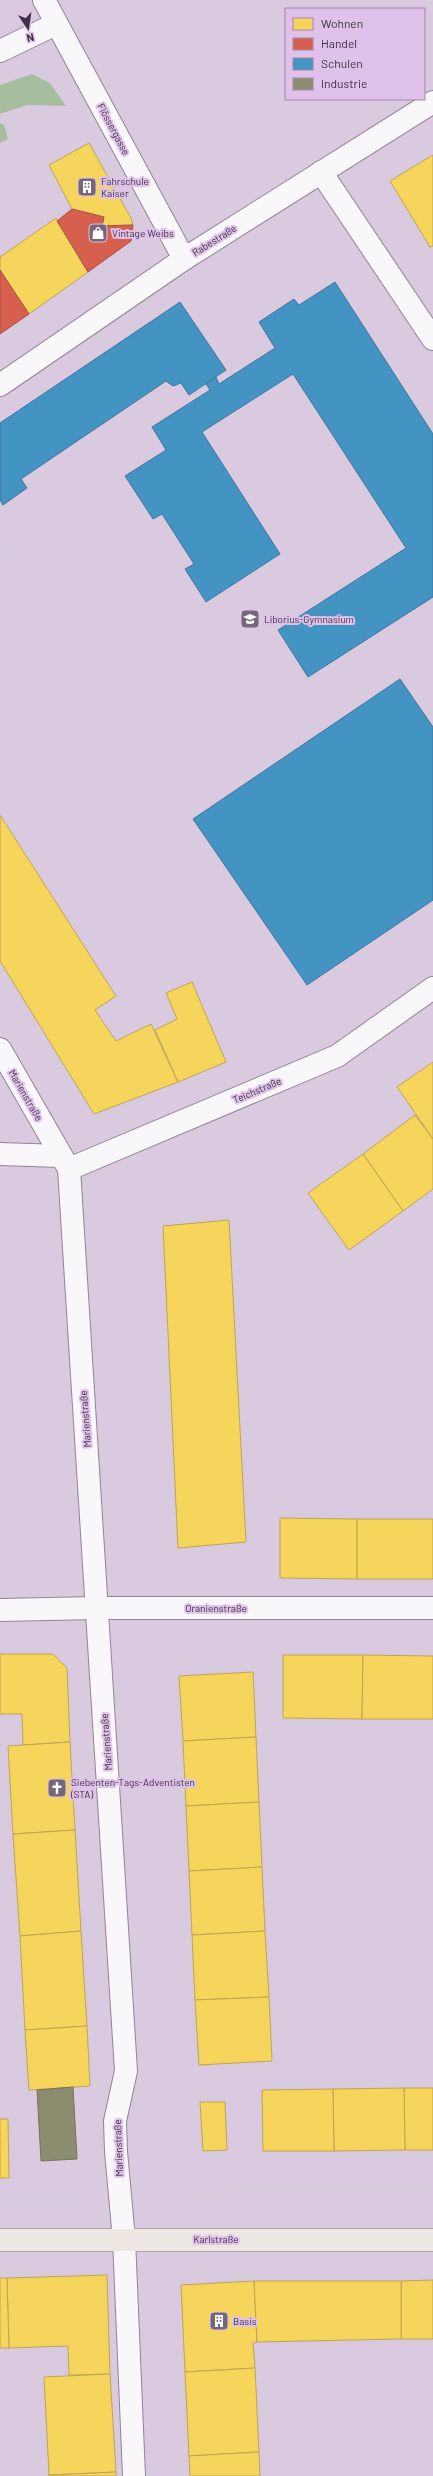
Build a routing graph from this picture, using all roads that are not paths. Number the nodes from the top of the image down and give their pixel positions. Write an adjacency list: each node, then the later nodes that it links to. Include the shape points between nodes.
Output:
1 (44, 0): 2 (street, Flössergasse)
2 (56, 24): 3 (street); 6 (street, Flössergasse)
3 (0, 51)
4 (433, 102): 5 (street, Rabestraße)
5 (322, 172): 6 (street, Rabestraße); 7 (street)
6 (184, 259): 8 (street, Rabestraße)
7 (433, 339)
8 (0, 385)
9 (433, 988): 12 (street, Teichstraße, via 337,1056)
10 (0, 1049): 12 (street, Marienstraße)
11 (0, 1154): 12 (street)
12 (65, 1162): 13 (street, Marienstraße)
13 (97, 1608): 14 (street, Oranienstraße); 15 (street, Oranienstraße); 16 (street, Marienstraße, via 126,2071 115,2121)
14 (433, 1608)
15 (0, 1610)
16 (124, 2239): 17 (main road, Karlstraße); 18 (main road, Karlstraße); 19 (street, Marienstraße)
17 (0, 2240)
18 (433, 2240)
19 (134, 2476)

